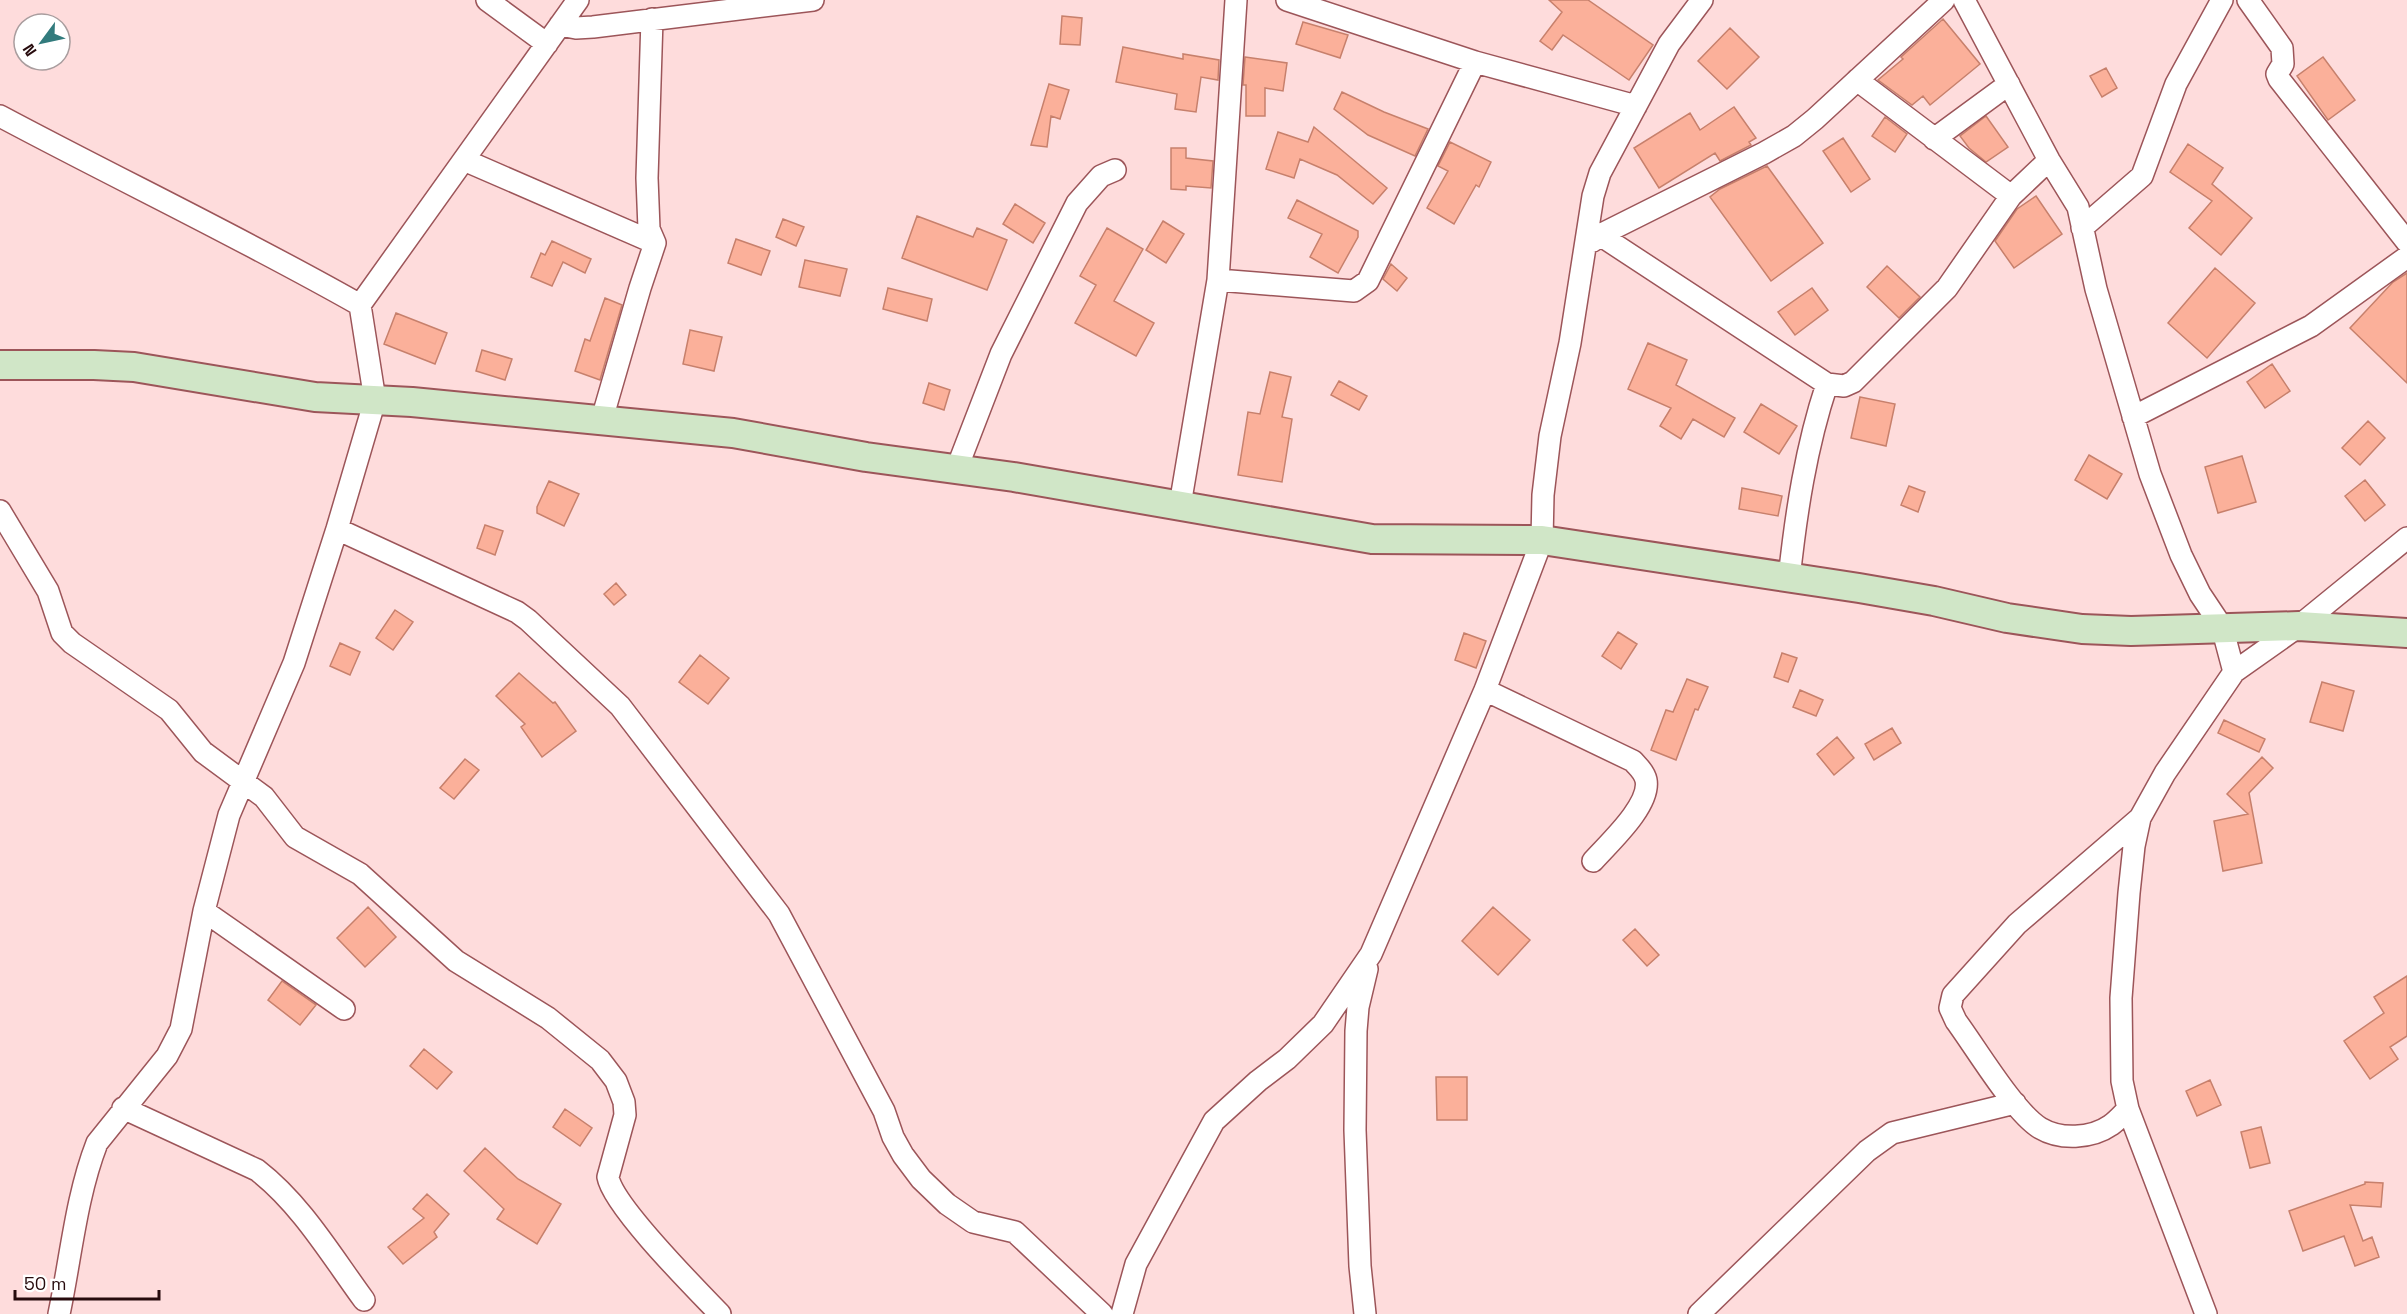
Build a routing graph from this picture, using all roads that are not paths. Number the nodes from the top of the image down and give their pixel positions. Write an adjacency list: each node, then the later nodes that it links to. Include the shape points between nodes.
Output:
1 (487, 0): 14 (street)
2 (578, 0): 13 (street)
3 (813, 0): 12 (street)
4 (1236, 0): 30 (street)
5 (1287, 0): 11 (street)
6 (1702, 0): 18 (street, via 1670,44)
7 (1944, 0): 16 (street)
8 (1964, 0): 17 (street)
9 (2222, 0): 25 (street, via 2176,84 2142,176)
10 (2248, 0): 27 (street, via 2282,48 2279,79)
11 (1324, 5): 15 (street, via 1365,28)
12 (652, 19): 13 (street, via 593,27); 28 (street, via 647,178 649,229)
13 (560, 25): 14 (street)
14 (547, 44): 21 (street)
15 (1475, 62): 18 (street); 30 (street, via 1363,286 1354,291)
16 (1857, 80): 20 (street); 26 (street, via 1784,142)
17 (2009, 84): 20 (street); 22 (street)
18 (1636, 106): 26 (street, via 1600,173 1593,196)
19 (0, 116): 31 (street)
20 (1934, 139): 24 (street)
21 (464, 160): 28 (street); 31 (street)
22 (2049, 160): 24 (street); 25 (street, via 2078,207)
23 (1115, 170): 37 (street, via 1101,176 1077,203 1001,354)
24 (2011, 196): 33 (street, via 1947,288 1853,382 1844,386)
25 (2082, 228): 35 (street)
26 (1592, 242): 33 (street); 42 (street, via 1550,436)
27 (2407, 242)
28 (655, 243): 36 (street)
29 (2407, 257): 35 (street, via 2311,326)
30 (1218, 280): 38 (street)
31 (360, 305): 34 (street)
32 (0, 365): 34 (street, via 134,367 315,397)
33 (1827, 384): 43 (street, via 1800,494)
34 (375, 400): 36 (street); 40 (street)
35 (2133, 417): 45 (street, via 2181,555)
36 (602, 419): 37 (street, via 733,433 866,457)
37 (957, 468): 38 (street)
38 (1180, 506): 42 (street, via 1372,539)
39 (0, 511): 49 (street, via 48,591 62,633 169,710 203,752)
40 (337, 529): 49 (street, via 294,663); 61 (street, via 517,612 620,706 779,914 884,1111 892,1137 921,1179 973,1222 1015,1232)
41 (2407, 538): 44 (street)
42 (1542, 540): 43 (street); 48 (street)
43 (1789, 579): 45 (street, via 2082,629)
44 (2299, 626): 45 (street); 46 (street); 47 (street)
45 (2222, 627): 47 (street)
46 (2407, 633)
47 (2234, 672): 50 (street, via 2165,773)
48 (1485, 690): 51 (street, via 1633,761 1643,772 1647,787 1641,803); 53 (street)
49 (245, 782): 52 (street, via 229,815); 60 (street, via 264,797 295,837 360,874 456,961 548,1018 600,1060 616,1081 625,1114 609,1183 623,1205)
50 (2140, 819): 55 (street, via 2017,924 1953,995 1950,1008 1956,1022); 57 (street, via 2129,893 2121,998 2122,1081)
51 (1593, 861)
52 (204, 911): 54 (street); 56 (street, via 181,1029 167,1056)
53 (1371, 954): 62 (street, via 1323,1024 1214,1121 1136,1264); 63 (street, via 1356,1030 1355,1130)
54 (344, 1009)
55 (2015, 1103): 57 (street, via 2039,1127 2059,1135 2099,1132); 64 (street, via 1892,1132 1867,1151)
56 (123, 1108): 58 (street, via 268,1178 311,1227); 59 (street, via 97,1143 91,1159)
57 (2128, 1109): 65 (street)
58 (364, 1300)
59 (59, 1314)
60 (720, 1314)
61 (1102, 1314)
62 (1122, 1314)
63 (1365, 1314)
64 (1699, 1314)
65 (2206, 1314)

